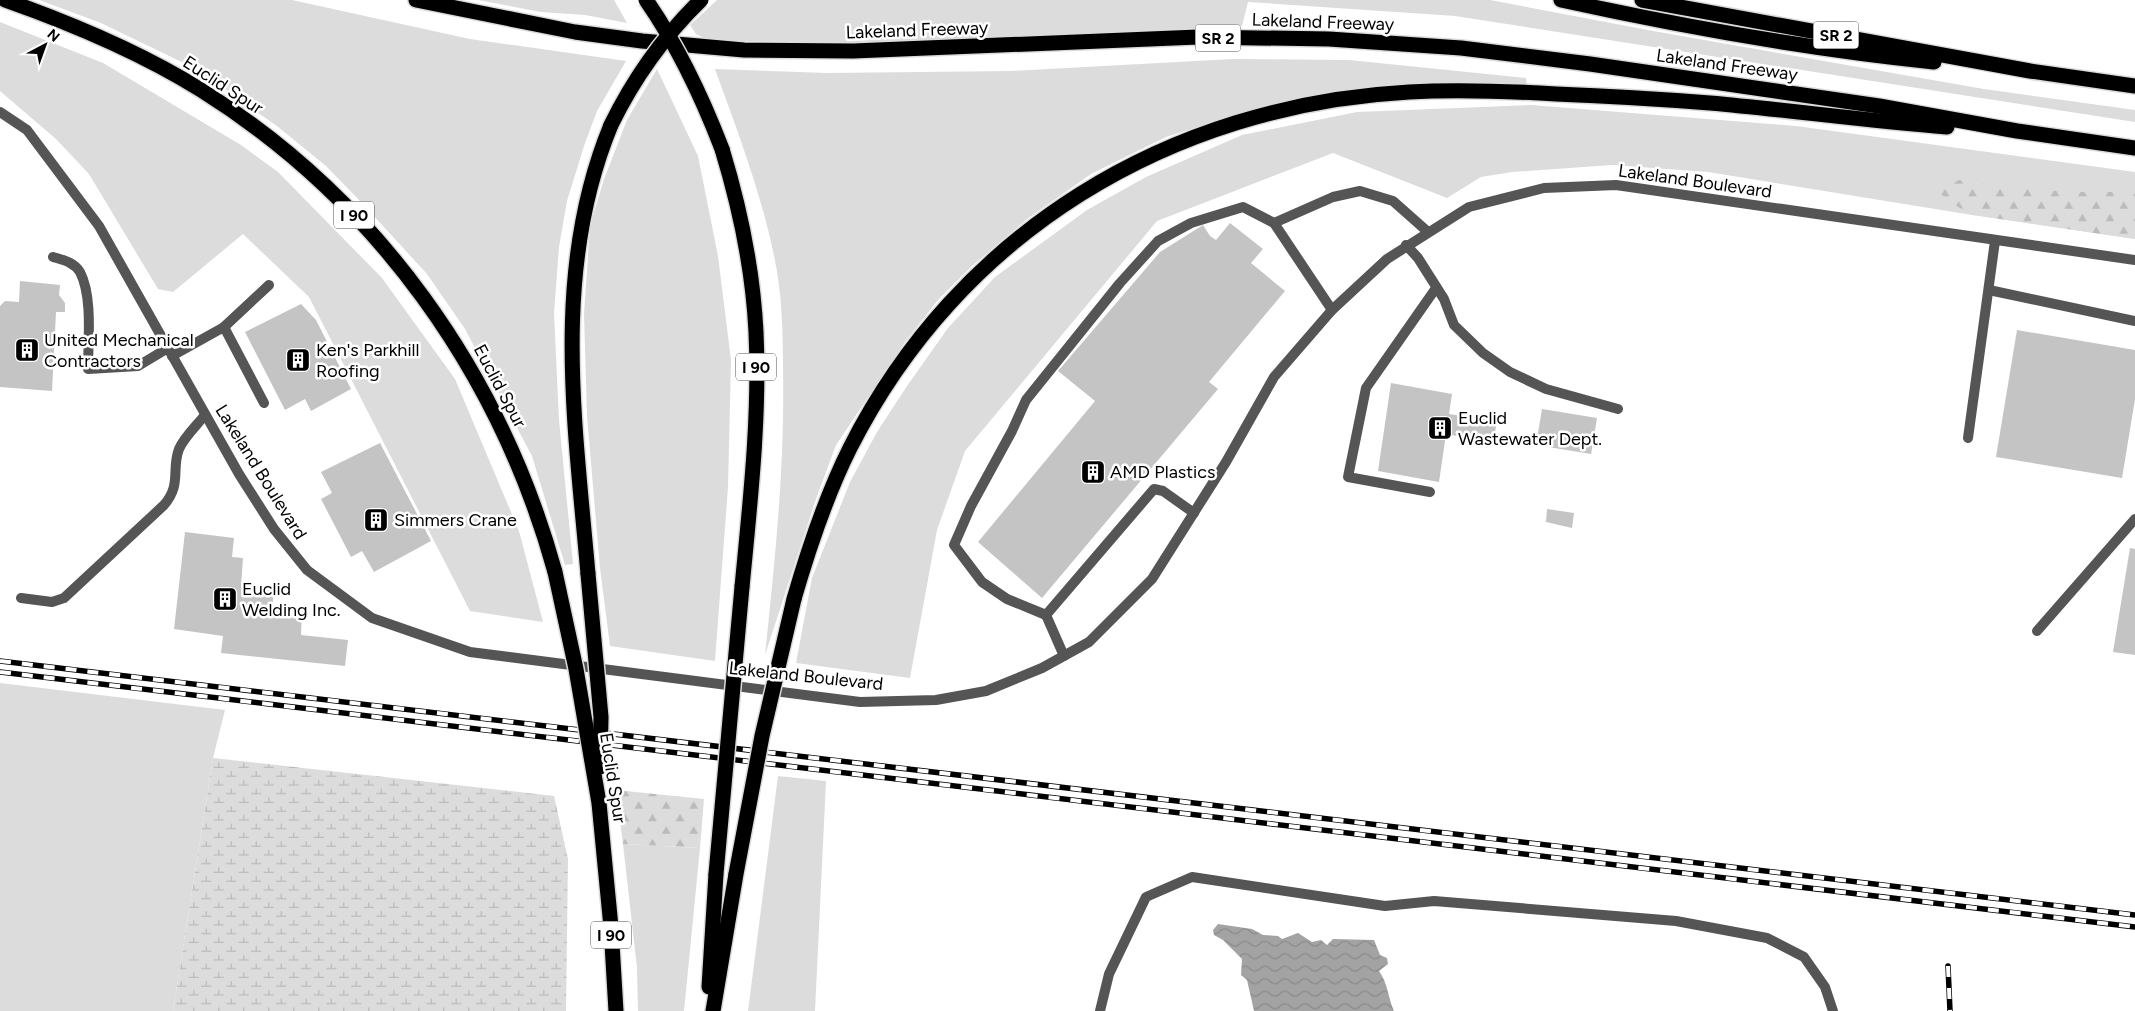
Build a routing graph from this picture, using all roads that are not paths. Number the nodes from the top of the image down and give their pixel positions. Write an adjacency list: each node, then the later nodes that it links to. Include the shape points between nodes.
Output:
1 (5, 0): 36 (highway, Euclid Spur / I 90, bridge, via 118,46 202,91 311,174 381,244 422,295 460,350 494,410 522,471 546,537 576,670)
2 (416, 0): 10 (highway, Lakeland Freeway / SR 2, via 575,32 744,50 873,51 1198,38 1394,42 1526,55 1879,106)
3 (646, 0): 38 (highway, I 90, bridge, via 699,91 722,149 740,222 756,332 755,433 716,874)
4 (701, 0): 36 (highway, bridge, via 648,61 611,125 600,150 578,239 572,304 575,417 600,717)
5 (1561, 0): 7 (highway, via 1858,54)
6 (1642, 0): 7 (highway, SR 2)
7 (2030, 71): 8 (highway, SR 2)
8 (2135, 86)
9 (0, 112): 24 (street, Lakeland Boulevard, via 27,130 100,226)
10 (2017, 131): 11 (highway, Lakeland Freeway / SR 2); 39 (highway, bridge, via 1880,122 1709,103 1543,93 1451,90 1368,96 1291,107 1181,143 1108,177 1042,219 1008,246 934,322 891,380 850,448 820,516 794,599 762,736)
11 (2135, 148)
12 (1274, 223): 13 (street, via 1333,197 1360,191 1393,201); 21 (street); 33 (street, via 1243,207 1191,223 1158,241 1026,400 954,545 982,582 1007,600)
13 (1428, 232): 14 (street, Lakeland Boulevard, via 1469,207 1534,190 1616,185); 15 (street, Lakeland Boulevard)
14 (1995, 241): 17 (street, Lakeland Boulevard); 20 (street)
15 (1406, 245): 19 (street); 21 (street, Lakeland Boulevard)
16 (53, 257): 24 (street, via 68,261 80,272 88,302 88,369 138,366)
17 (2135, 260)
18 (269, 285): 23 (street)
19 (1436, 288): 26 (street, via 1454,325 1483,353 1510,372 1546,389); 29 (street, via 1366,388 1348,477)
20 (1989, 290): 22 (street); 28 (street)
21 (1332, 310): 30 (street, Lakeland Boulevard, via 1274,377)
22 (2135, 321)
23 (224, 327): 24 (street); 25 (street)
24 (170, 352): 27 (street, Lakeland Boulevard)
25 (264, 403)
26 (1618, 409)
27 (205, 415): 32 (street, via 180,447 175,484 164,505 64,598 52,602); 35 (street, Lakeland Boulevard, via 274,529 306,570 372,618 470,652 860,702 936,700 986,691)
28 (1968, 438)
29 (1430, 492)
30 (1194, 513): 33 (street, via 1154,488); 35 (street, Lakeland Boulevard, via 1152,579 1088,642)
31 (2135, 519): 34 (street)
32 (21, 598)
33 (1046, 615): 35 (street)
34 (2037, 630)
35 (1064, 656)
36 (599, 803): 37 (highway, Euclid Spur / I 90)
37 (616, 1011)
38 (708, 1011)
39 (713, 1011)
40 (1100, 1011): 41 (street, via 1109,974 1146,897 1192,877 1385,906 1434,901 1666,920 1767,938 1804,957 1825,987)
41 (1833, 1011)

